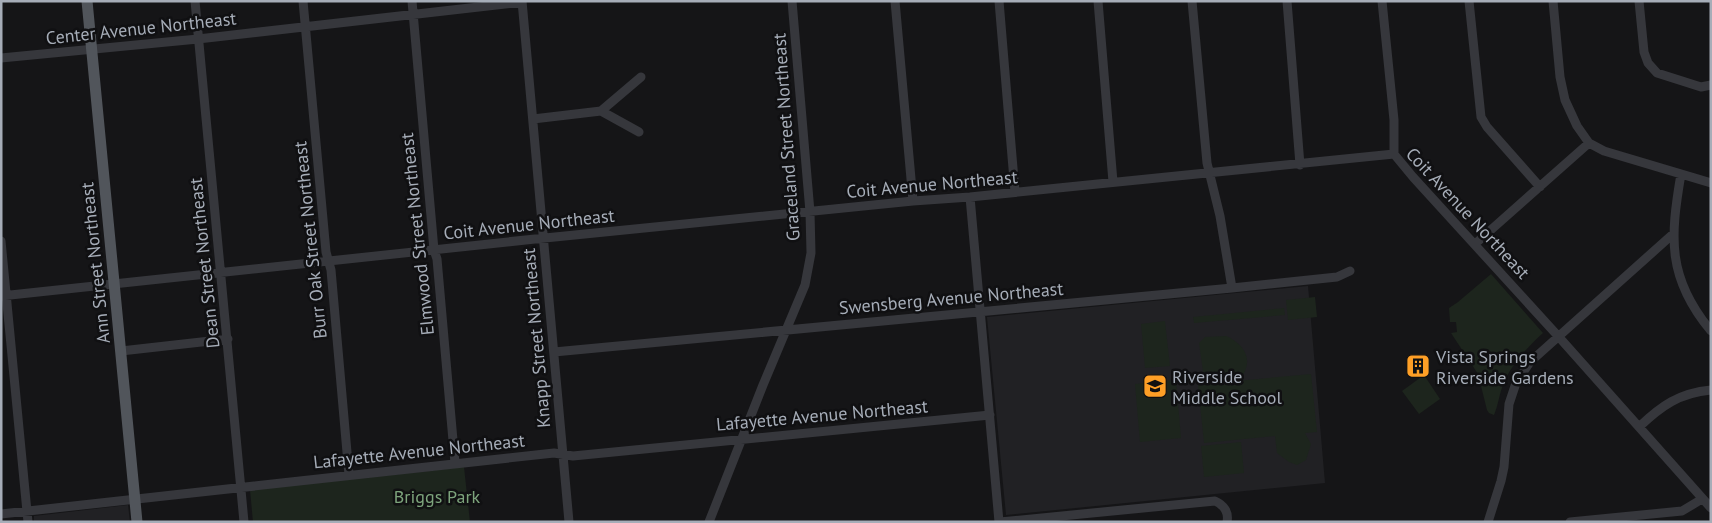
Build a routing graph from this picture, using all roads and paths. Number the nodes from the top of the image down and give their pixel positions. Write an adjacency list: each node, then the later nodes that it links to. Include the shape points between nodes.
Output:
1 (87, 1): 19 (main road, Ann Street Northeast)
2 (195, 1): 18 (street, Dean Street Northeast)
3 (303, 1): 17 (street, Burr Oak Street Northeast)
4 (412, 1): 16 (street, Elmwood Street Northeast)
5 (522, 1): 16 (street, Center Avenue Northeast); 24 (street, Knapp Street Northeast)
6 (792, 1): 37 (street, Graceland Street Northeast)
7 (895, 1): 36 (street)
8 (999, 1): 34 (street)
9 (1098, 1): 31 (street)
10 (1192, 1): 29 (street)
11 (1287, 1): 28 (street)
12 (1382, 1): 27 (street, via 1394,120)
13 (1468, 1): 33 (street, via 1481,117)
14 (1553, 1): 26 (street, via 1565,100)
15 (1639, 1): 22 (street, via 1648,63 1657,73 1701,87)
16 (413, 14): 17 (street, Center Avenue Northeast); 42 (street, Elmwood Street Northeast)
17 (305, 26): 18 (street, Center Avenue Northeast); 43 (street, Burr Oak Street Northeast)
18 (198, 39): 19 (street, Center Avenue Northeast); 45 (street, Dean Street Northeast)
19 (92, 49): 20 (street, Center Avenue Northeast); 46 (main road, Ann Street Northeast)
20 (1, 58)
21 (641, 77): 23 (street)
22 (1711, 85)
23 (601, 111): 24 (street); 25 (street)
24 (533, 119): 39 (street, Knapp Street Northeast)
25 (639, 132)
26 (1589, 143): 30 (street, via 1604,151); 33 (street)
27 (1394, 154): 28 (street, Coit Avenue Northeast); 41 (street, Coit Avenue Northeast)
28 (1300, 165): 29 (street, Coit Avenue Northeast)
29 (1208, 173): 31 (street, Coit Avenue Northeast); 47 (street, via 1220,216)
30 (1681, 174): 32 (street); 38 (street)
31 (1113, 182): 34 (street, Coit Avenue Northeast)
32 (1711, 183)
33 (1540, 187): 41 (street)
34 (1015, 192): 35 (street, Coit Avenue Northeast)
35 (970, 197): 36 (street, Coit Avenue Northeast); 49 (street)
36 (913, 201): 37 (street, Coit Avenue Northeast)
37 (810, 212): 39 (street, Coit Avenue Northeast); 50 (street, Graceland Street Northeast, via 811,244 805,285)
38 (1673, 234): 51 (street, via 1679,277 1689,300); 52 (street)
39 (544, 238): 42 (street, Coit Avenue Northeast); 55 (street, Knapp Street Northeast)
40 (1, 241): 48 (street)
41 (1475, 244): 52 (street, Coit Avenue Northeast)
42 (434, 250): 43 (street, Coit Avenue Northeast); 61 (street, Elmwood Street Northeast)
43 (328, 261): 45 (street, Coit Avenue Northeast); 62 (street, Burr Oak Street Northeast)
44 (1350, 271): 47 (street, Swensberg Avenue Northeast, via 1337,277)
45 (222, 273): 46 (street, Coit Avenue Northeast); 53 (street, Dean Street Northeast)
46 (114, 284): 48 (street, Coit Avenue Northeast); 54 (main road, Ann Street Northeast)
47 (1232, 288): 49 (street, Swensberg Avenue Northeast)
48 (4, 296): 67 (street)
49 (980, 312): 50 (street, Swensberg Avenue Northeast); 57 (street)
50 (786, 331): 55 (street, Swensberg Avenue Northeast); 59 (street, Graceland Street Northeast)
51 (1711, 331)
52 (1558, 336): 58 (street, Coit Avenue Northeast); 76 (street, via 1530,362 1516,383 1508,404 1504,466)
53 (228, 339): 54 (street); 63 (street, Dean Street Northeast)
54 (121, 351): 64 (main road, Ann Street Northeast)
55 (554, 352): 60 (street, Knapp Street Northeast)
56 (1711, 390): 58 (street, via 1694,392 1672,401)
57 (990, 415): 59 (street, Lafayette Avenue Northeast); 74 (street)
58 (1639, 427): 65 (street, Coit Avenue Northeast)
59 (741, 439): 60 (street, Lafayette Avenue Northeast, via 573,456); 73 (street, Graceland Street Northeast)
60 (563, 454): 61 (street, Lafayette Avenue Northeast); 72 (street, Knapp Street Northeast)
61 (455, 463): 62 (street, Lafayette Avenue Northeast)
62 (349, 475): 63 (street, Lafayette Avenue Northeast)
63 (241, 487): 64 (street, Lafayette Avenue Northeast); 71 (street, Dean Street Northeast)
64 (135, 499): 67 (street, Lafayette Avenue Northeast); 70 (main road, Ann Street Northeast)
65 (1702, 500): 66 (street, Coit Avenue Northeast); 77 (street, via 1682,511)
66 (1711, 508)
67 (27, 511): 68 (street, Lafayette Avenue Northeast); 69 (street)
68 (1, 514)
69 (28, 522)
70 (137, 522)
71 (244, 522)
72 (569, 522)
73 (709, 522)
74 (1000, 522): 75 (street, via 1215,501 1222,504)
75 (1227, 522)
76 (1488, 522)
77 (1570, 522)

